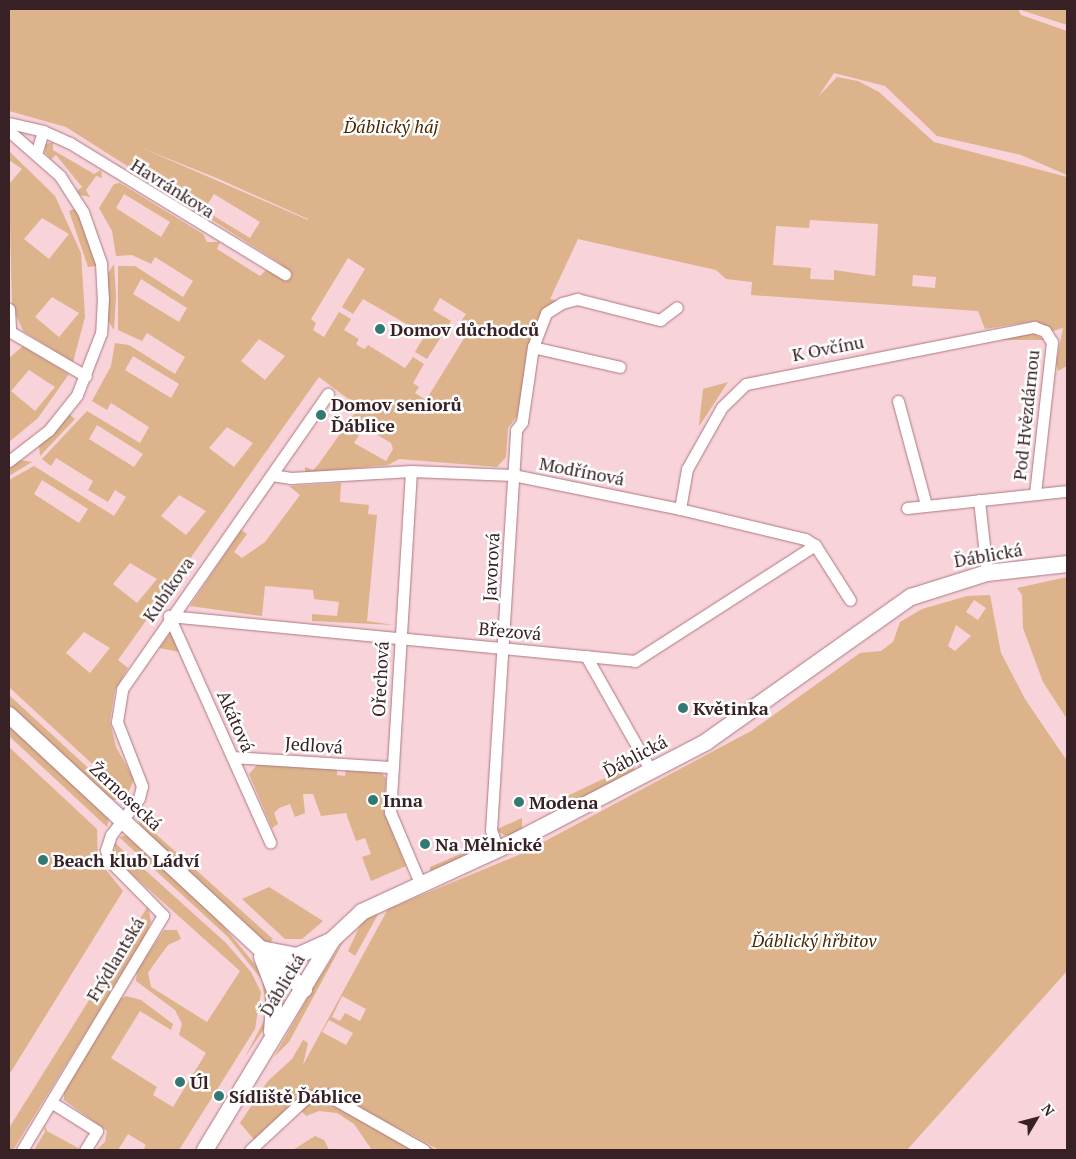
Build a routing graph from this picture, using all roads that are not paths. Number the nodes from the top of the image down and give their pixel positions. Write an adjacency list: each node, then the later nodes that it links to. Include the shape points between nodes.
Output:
1 (9, 123): 3 (street, Havránkova)
2 (9, 131): 4 (street)
3 (43, 131): 4 (street); 5 (street, Havránkova, via 70,143)
4 (37, 151): 12 (street, via 79,205 101,263 101,333)
5 (285, 274)
6 (677, 307): 10 (street, Javorová, via 660,320 577,299 562,303 546,313)
7 (9, 309): 8 (street)
8 (10, 330): 12 (street)
9 (1052, 342): 20 (street, Pod Hvězdárnou); 24 (street, K Ovčínu, via 1045,331 1034,326 746,384 722,407 687,469)
10 (533, 347): 11 (street); 18 (street, Javorová, via 522,422 516,430)
11 (620, 367)
12 (86, 376): 15 (street, via 49,430)
13 (328, 394): 17 (street, Kubíkova)
14 (898, 401): 22 (street)
15 (9, 461)
16 (411, 471): 17 (street, Modřínová, via 292,478); 18 (street, Modřínová); 30 (street, Ořechová)
17 (272, 475): 29 (street, Kubíkova)
18 (513, 475): 24 (street, Modřínová); 31 (street, Javorová)
19 (1067, 491): 20 (street)
20 (1035, 493): 21 (street)
21 (979, 500): 22 (street); 27 (street)
22 (926, 505): 23 (street)
23 (907, 508)
24 (680, 509): 25 (street, Modřínová, via 790,534)
25 (815, 545): 28 (street); 32 (street, Březová, via 635,661)
26 (1067, 564): 27 (main road, Ďáblická)
27 (987, 573): 36 (main road, Ďáblická, via 911,597 750,714)
28 (850, 600)
29 (169, 616): 30 (street, Březová); 34 (street, Akátová); 37 (street, Kubíkova, via 122,689 117,722 142,786 140,798)
30 (400, 640): 31 (street, Březová); 35 (street, Ořechová)
31 (505, 648): 32 (street, Březová); 39 (street, Javorová, via 490,830)
32 (586, 656): 36 (street)
33 (9, 715): 37 (main road, Žernosecká)
34 (233, 757): 35 (street, Jedlová); 38 (street, Akátová)
35 (393, 767): 40 (street, Ořechová, via 390,812)
36 (651, 770): 39 (main road, Ďáblická)
37 (122, 819): 42 (main road, Žernosecká); 45 (street, Frýdlantská, via 108,841 110,861 163,915)
38 (270, 842)
39 (498, 850): 40 (main road, Ďáblická)
40 (420, 883): 41 (main road, Ďáblická, via 374,905)
41 (332, 940): 42 (main road, via 297,956); 43 (main road, Ďáblická)
42 (258, 948): 43 (main road, Žernosecká); 44 (main road, via 275,991)
43 (304, 988): 44 (main road, Ďáblická)
44 (268, 1045): 48 (main road, Ďáblická)
45 (51, 1102): 46 (street, Frýdlantská); 47 (street, via 97,1131)
46 (22, 1150)
47 (85, 1150)
48 (205, 1150)
49 (250, 1150): 50 (street, via 307,1097 325,1094)
50 (424, 1150)

